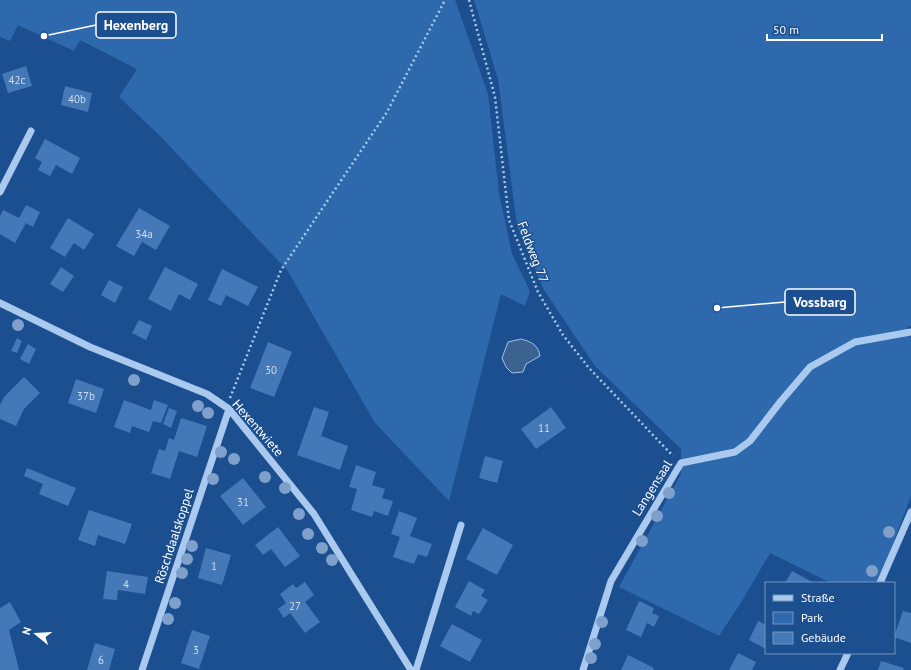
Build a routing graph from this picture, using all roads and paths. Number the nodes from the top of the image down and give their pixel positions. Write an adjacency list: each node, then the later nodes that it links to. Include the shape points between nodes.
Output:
1 (446, 0): 7 (path, via 387,112 281,270)
2 (469, 0): 8 (path, Feldweg 77, via 495,97 509,220 538,292 563,335 589,368)
3 (31, 131): 4 (street)
4 (0, 192)
5 (0, 303): 7 (street, Hexentwiete, via 90,347 207,394)
6 (911, 332): 8 (street, Langensaal, via 855,342 810,367 750,441 735,452)
7 (227, 408): 13 (street, Röschdaalskoppel); 14 (street, Hexentwiete, via 314,514)
8 (680, 463): 16 (street, Langensaal, via 611,581)
9 (911, 512): 11 (street)
10 (461, 525): 15 (street)
11 (880, 582)
12 (848, 654): 17 (street)
13 (142, 670)
14 (411, 670)
15 (416, 670)
16 (583, 670)
17 (840, 670)

